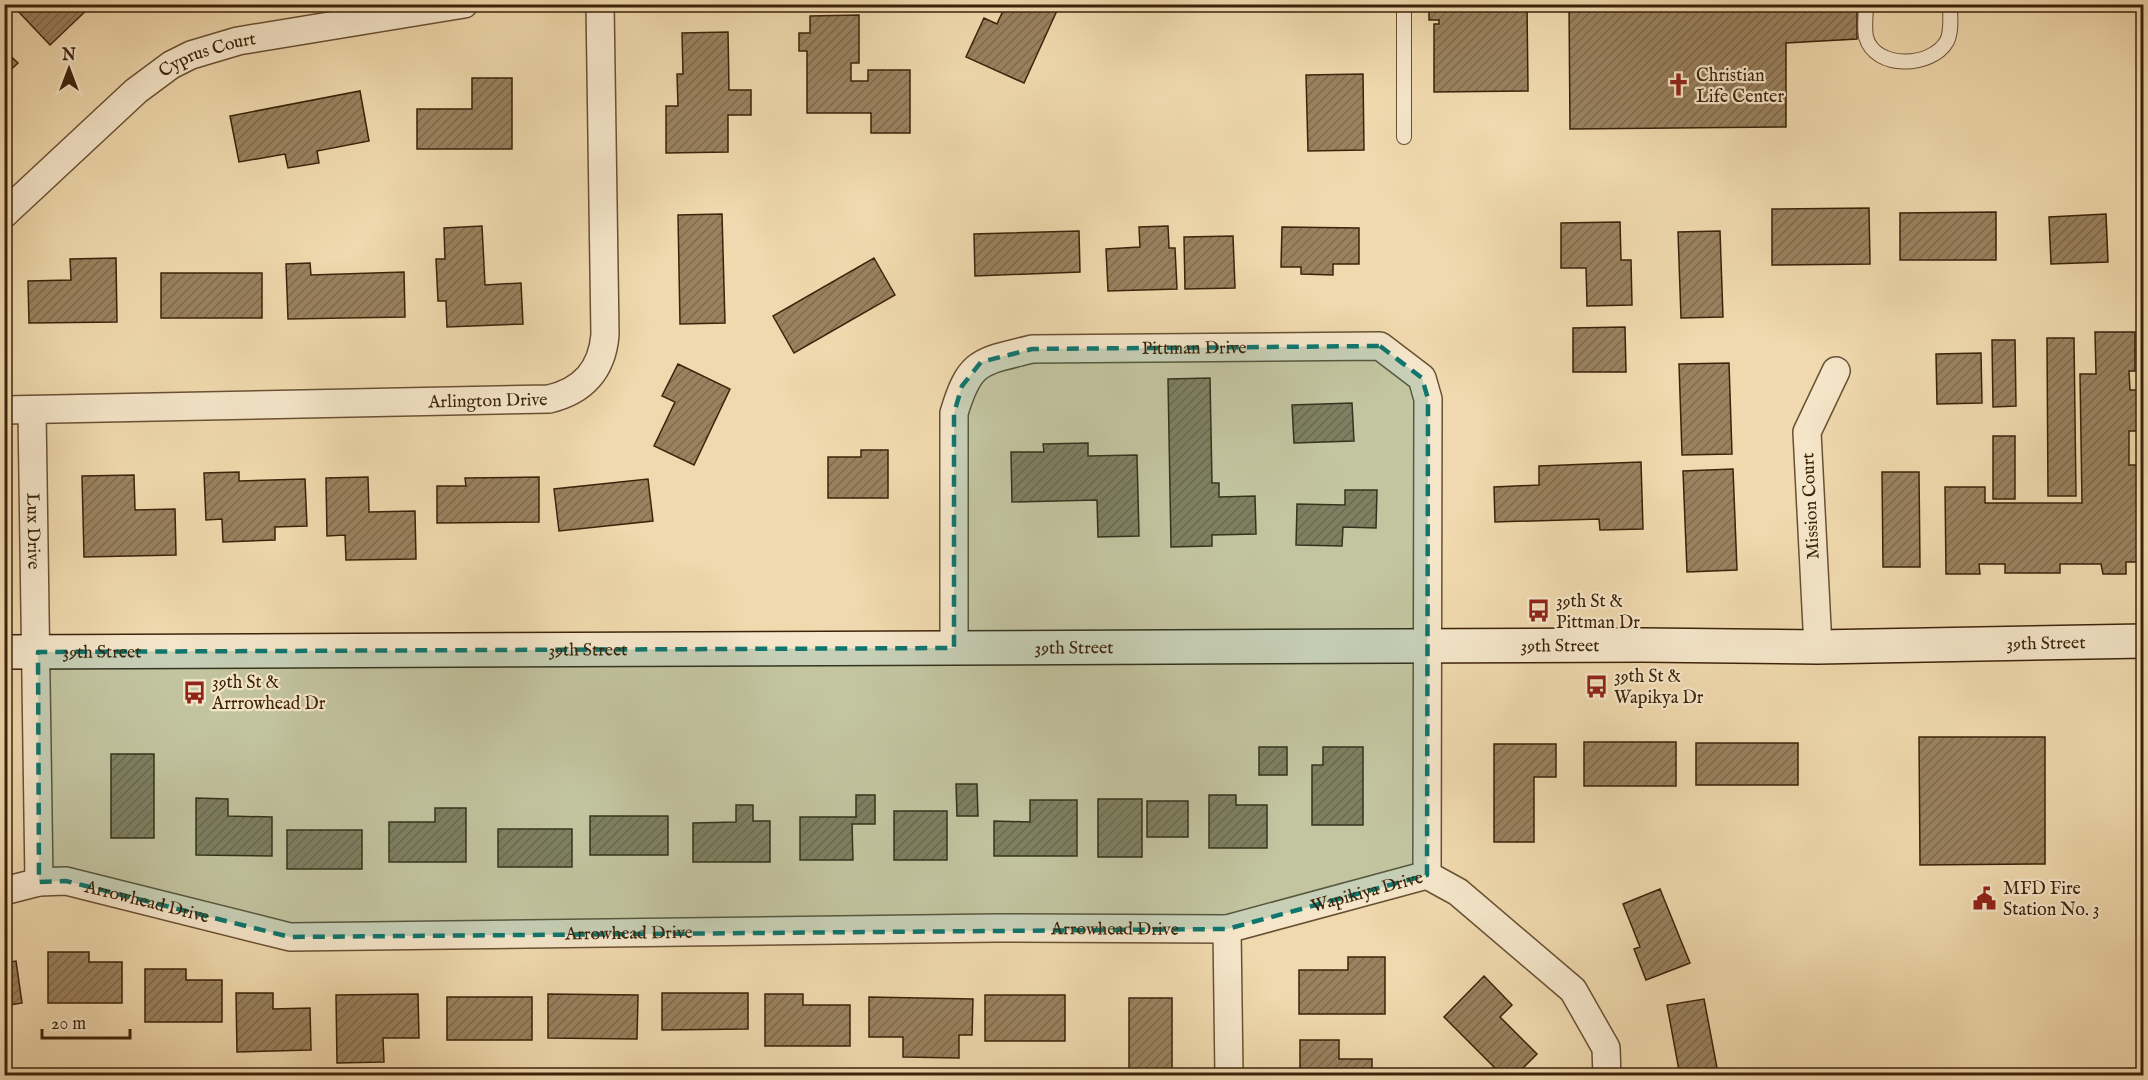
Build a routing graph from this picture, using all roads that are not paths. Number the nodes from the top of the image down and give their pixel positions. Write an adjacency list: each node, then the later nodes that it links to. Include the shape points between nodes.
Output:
1 (464, 4): 7 (street, Cyprus Court, via 238,41 191,55 136,91)
2 (600, 4): 10 (street, Arlington Drive, via 605,335 600,362 579,388 549,399)
3 (1404, 4): 6 (lane)
4 (1866, 4): 5 (lane, via 1866,38 1890,60 1903,62 1921,61 1939,51 1947,40)
5 (1950, 4)
6 (1404, 137)
7 (4, 214)
8 (1836, 371): 12 (street, Mission Court, via 1807,432)
9 (4, 410): 10 (street, Arlington Drive)
10 (32, 411): 16 (street, Lux Drive)
11 (2144, 641): 12 (main road, 39th Street)
12 (1818, 647): 14 (main road, 39th Street)
13 (954, 648): 14 (main road, 39th Street); 14 (street, Pittman Drive, via 954,413 962,386 981,362 1032,350 1380,346 1422,378 1428,399); 16 (main road, 39th Street)
14 (1426, 648): 17 (street, Wapikiya Drive)
15 (4, 652): 16 (main road, 39th Street)
16 (38, 652): 18 (street)
17 (1427, 875): 20 (street, Wapikiya Drive); 22 (street, via 1458,891 1573,990 1606,1048)
18 (39, 882): 19 (street, Arrowhead Drive); 20 (street, Arrowhead Drive, via 66,881 290,937)
19 (4, 891)
20 (1227, 929): 21 (street)
21 (1229, 1076)
22 (1607, 1076)

